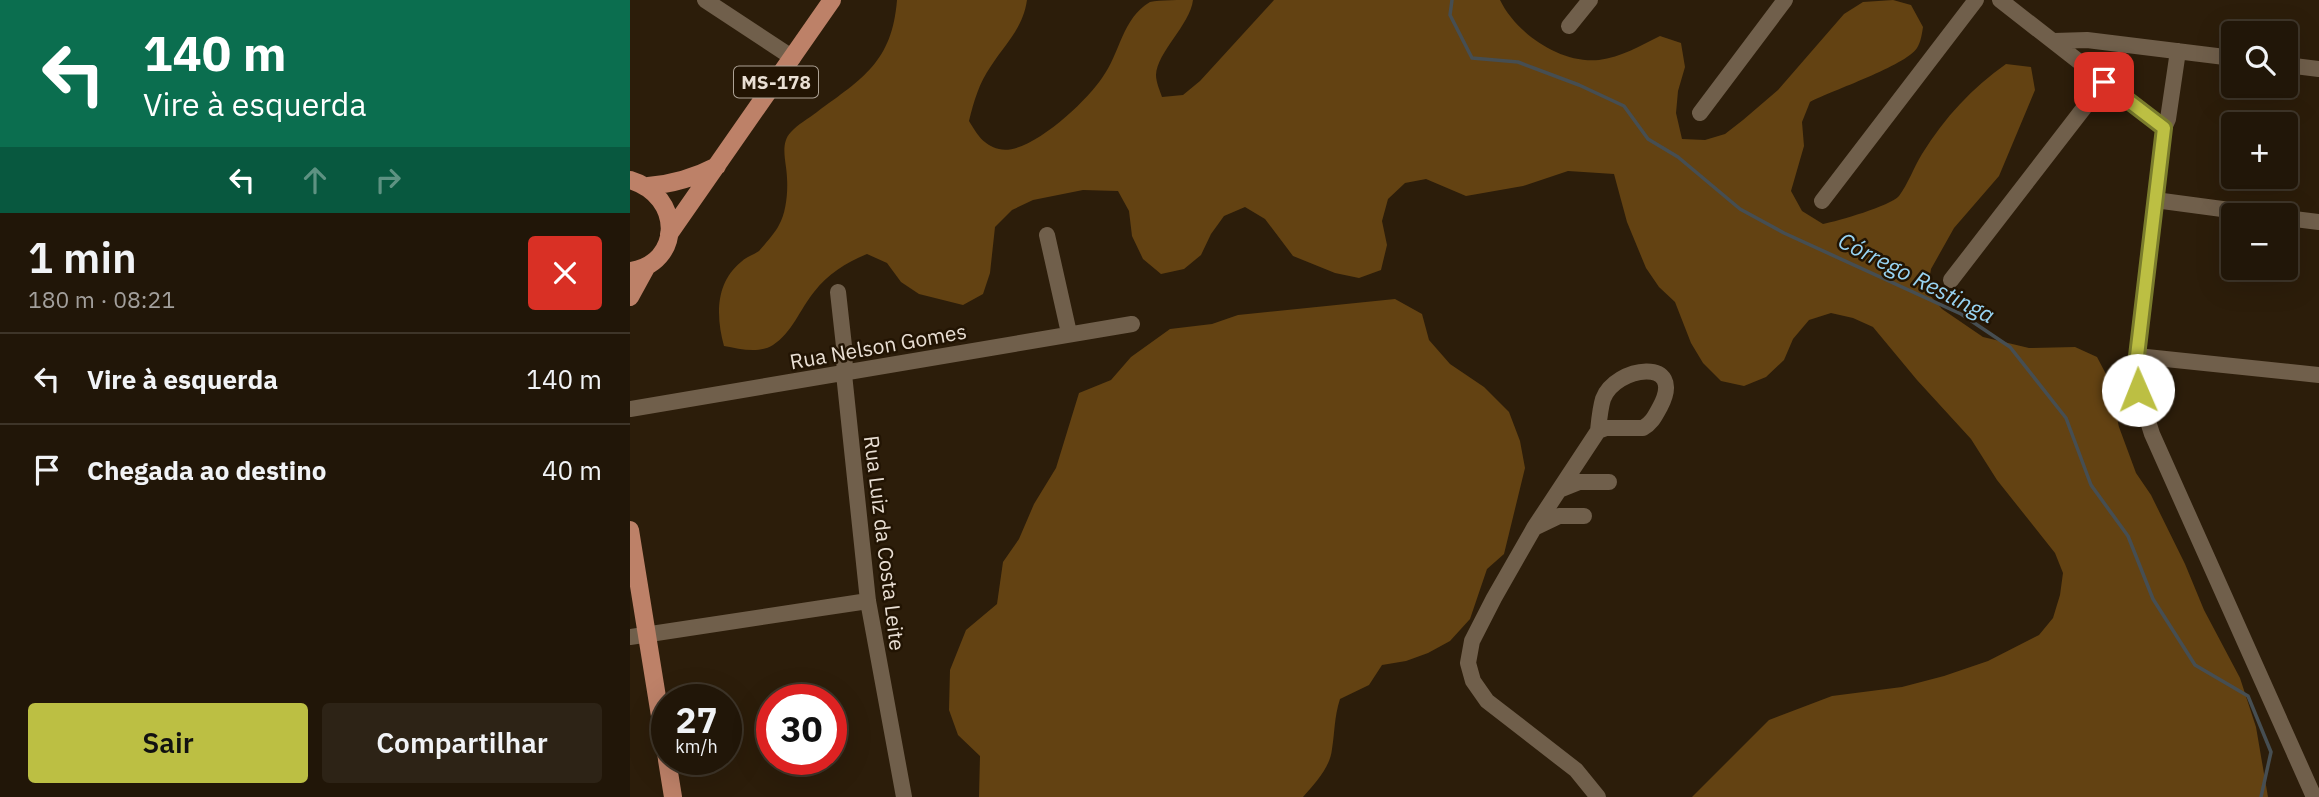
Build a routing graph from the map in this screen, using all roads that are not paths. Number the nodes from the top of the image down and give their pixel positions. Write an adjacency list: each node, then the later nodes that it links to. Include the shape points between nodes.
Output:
1 (705, 0): 11 (street)
2 (832, 0): 11 (main road, MS-178)
3 (1590, 0): 7 (street)
4 (1785, 0): 15 (street)
5 (1976, 0): 20 (street)
6 (2000, 0): 8 (street)
7 (1569, 26)
8 (2054, 41): 9 (street, via 2087,40); 14 (street)
9 (2178, 51): 10 (street); 16 (street)
10 (2221, 56)
11 (793, 58): 17 (main road, MS-178)
12 (2298, 66): 13 (street)
13 (2319, 69)
14 (2104, 82): 16 (street); 27 (street)
15 (1700, 113)
16 (2164, 128): 19 (street)
17 (720, 164): 18 (main road, via 664,185); 25 (main road, MS-178)
18 (635, 181): 25 (main road, via 657,193 668,212)
19 (2155, 200): 21 (street); 32 (street)
20 (1822, 201)
21 (2221, 209)
22 (2298, 219): 23 (street)
23 (2319, 222)
24 (1047, 235): 31 (street)
25 (666, 242): 26 (main road)
26 (638, 268): 29 (main road)
27 (1951, 280)
28 (838, 292): 33 (street, Rua Luiz da Costa Leite)
29 (630, 297)
30 (1132, 324): 31 (street, Rua Nelson Gomes)
31 (1069, 333): 33 (street, Rua Nelson Gomes)
32 (2137, 356): 34 (street); 50 (street, via 2138,390 2152,433)
33 (844, 374): 35 (street, Rua Nelson Gomes); 43 (street, Rua Luiz da Costa Leite)
34 (2319, 375)
35 (630, 409)
36 (1598, 431): 36 (street, via 1611,385 1629,375 1651,370 1661,373 1665,397 1648,425); 38 (street)
37 (1609, 482): 38 (street, via 1578,482)
38 (1557, 494): 39 (street); 41 (street)
39 (1566, 516): 40 (street); 41 (street)
40 (1584, 516)
41 (1534, 528): 49 (street, via 1472,641 1468,663 1473,681 1487,701 1576,770)
42 (630, 530): 44 (main road)
43 (867, 601): 44 (street); 48 (street, Rua Luiz da Costa Leite)
44 (639, 635): 45 (main road)
45 (651, 688)
46 (670, 775): 47 (main road)
47 (673, 797)
48 (904, 797)
49 (1598, 797)
50 (2314, 797)

